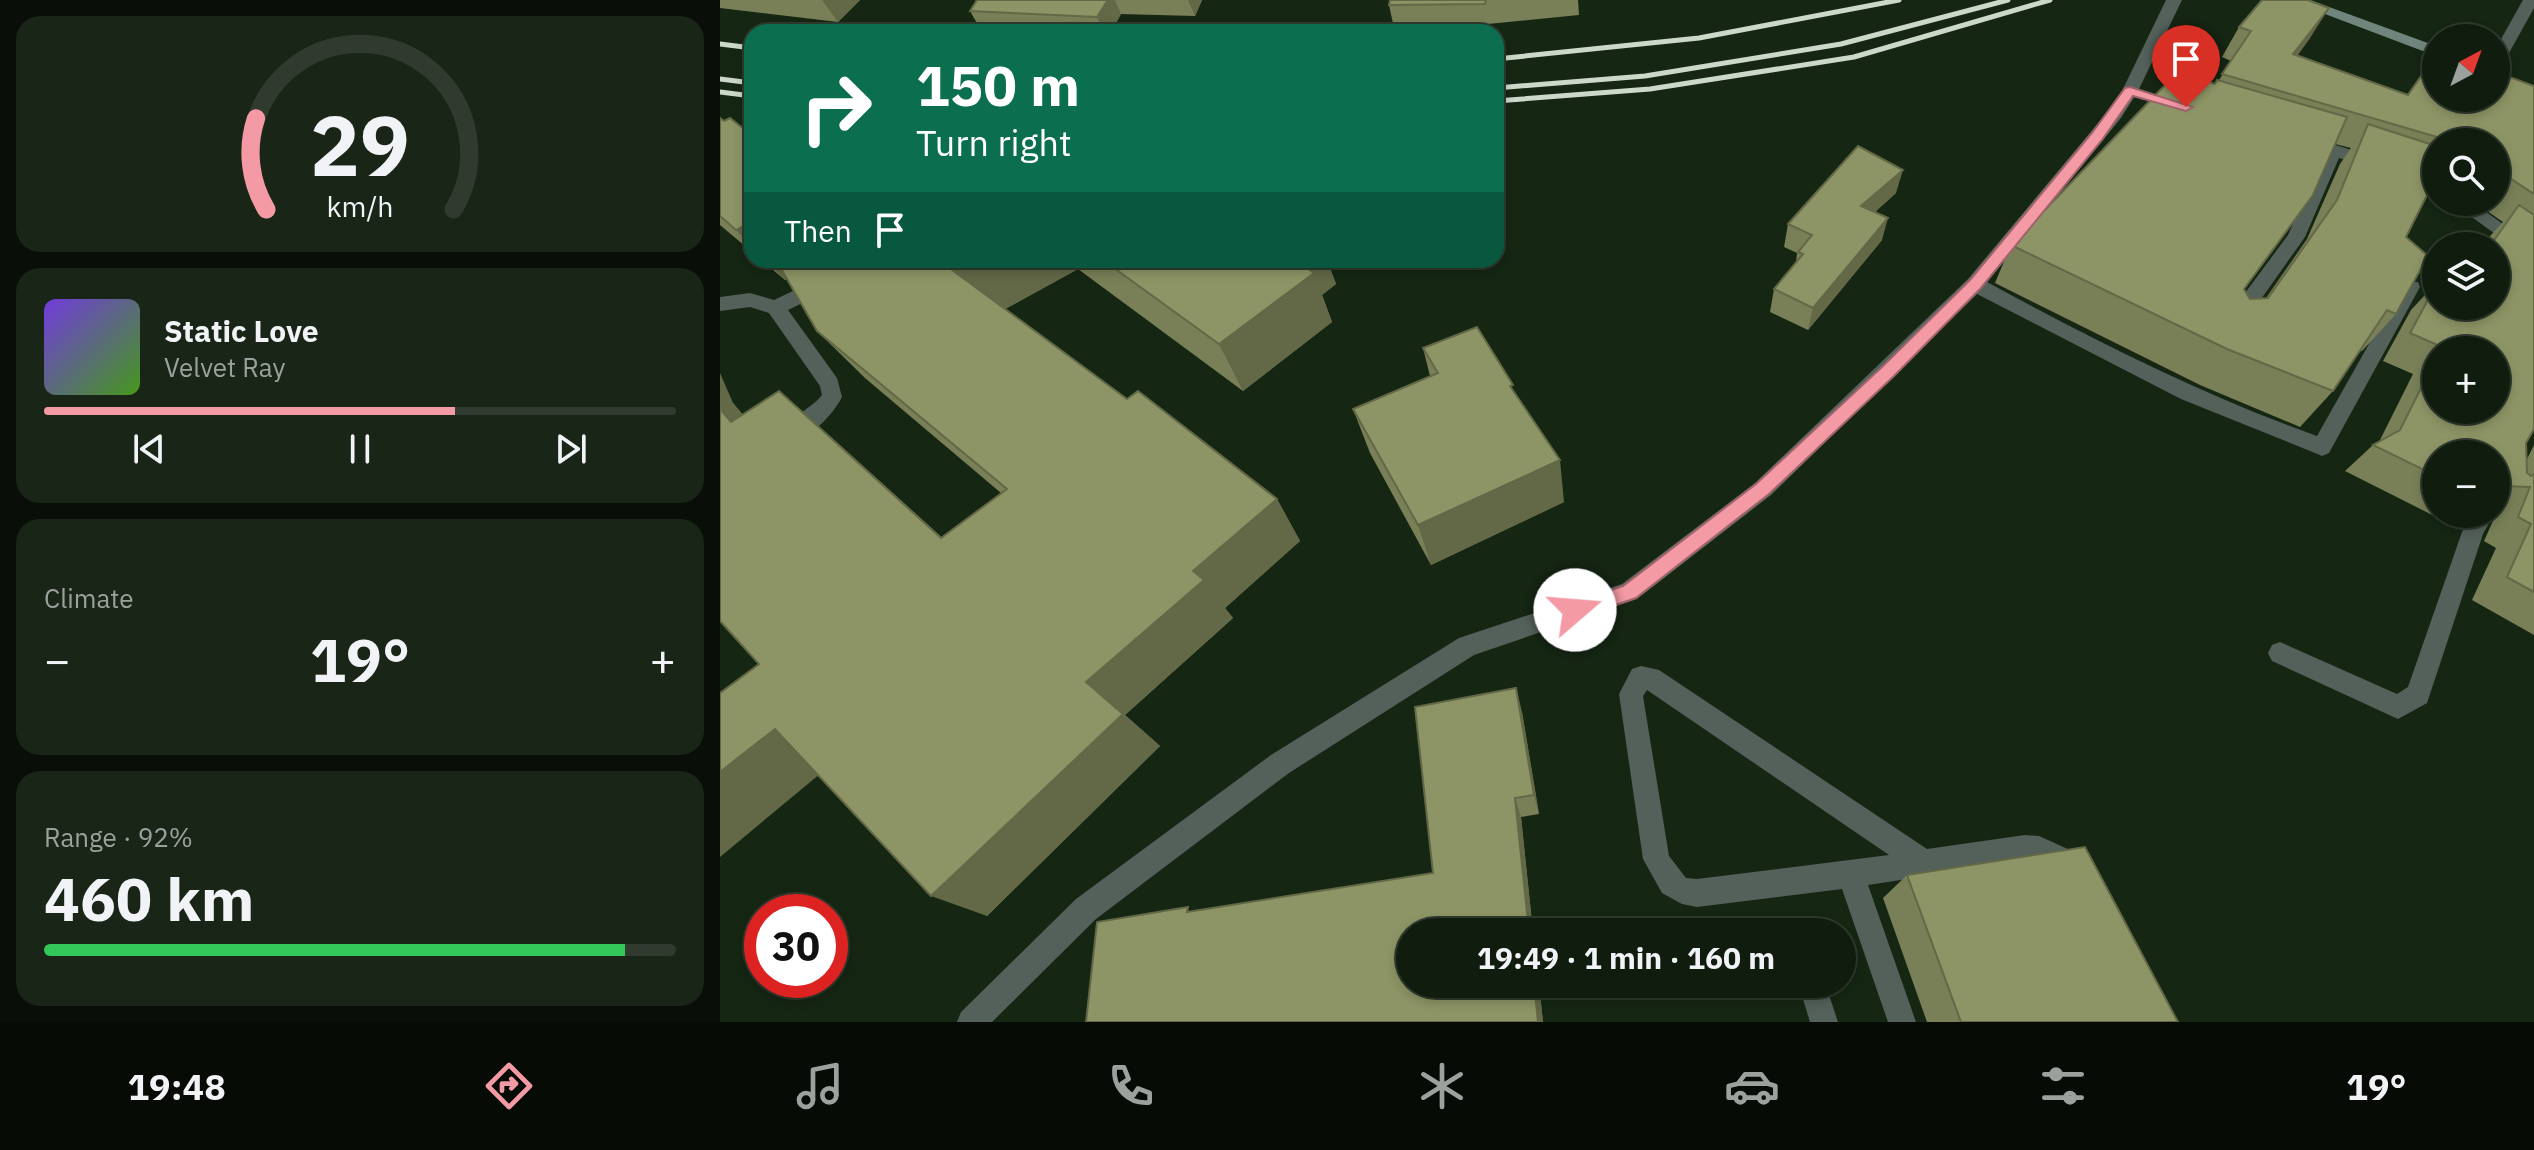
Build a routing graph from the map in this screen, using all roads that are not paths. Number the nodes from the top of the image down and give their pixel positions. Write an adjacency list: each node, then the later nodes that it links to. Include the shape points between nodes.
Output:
1 (2174, 0): 13 (street, via 2137,93)
2 (2296, 0): 5 (main road)
3 (2531, 0): 4 (street)
4 (2510, 37)
5 (2422, 46)
6 (2283, 135): 7 (street)
7 (2334, 150): 8 (street); 16 (street, via 2296,237)
8 (2387, 167)
9 (2480, 216): 10 (street)
10 (2534, 255)
11 (858, 268): 15 (street)
12 (2419, 273): 13 (street, via 2322,447 2243,420 2106,356)
13 (1975, 284): 23 (street, via 1763,489 1629,592 1467,646 1280,764 1086,909)
14 (722, 301): 15 (street, via 750,300)
15 (776, 308): 17 (street, via 830,384 832,397 818,415)
16 (2230, 328)
17 (769, 446)
18 (2475, 528): 19 (street, via 2418,695 2398,707)
19 (2280, 653)
20 (1924, 863): 21 (street); 21 (street, via 1650,678 1641,677 1631,694 1656,859 1668,883 1682,893 1697,893); 22 (street, via 2039,849)
21 (1851, 874): 24 (street)
22 (2090, 877)
23 (971, 1022)
24 (1902, 1022)

